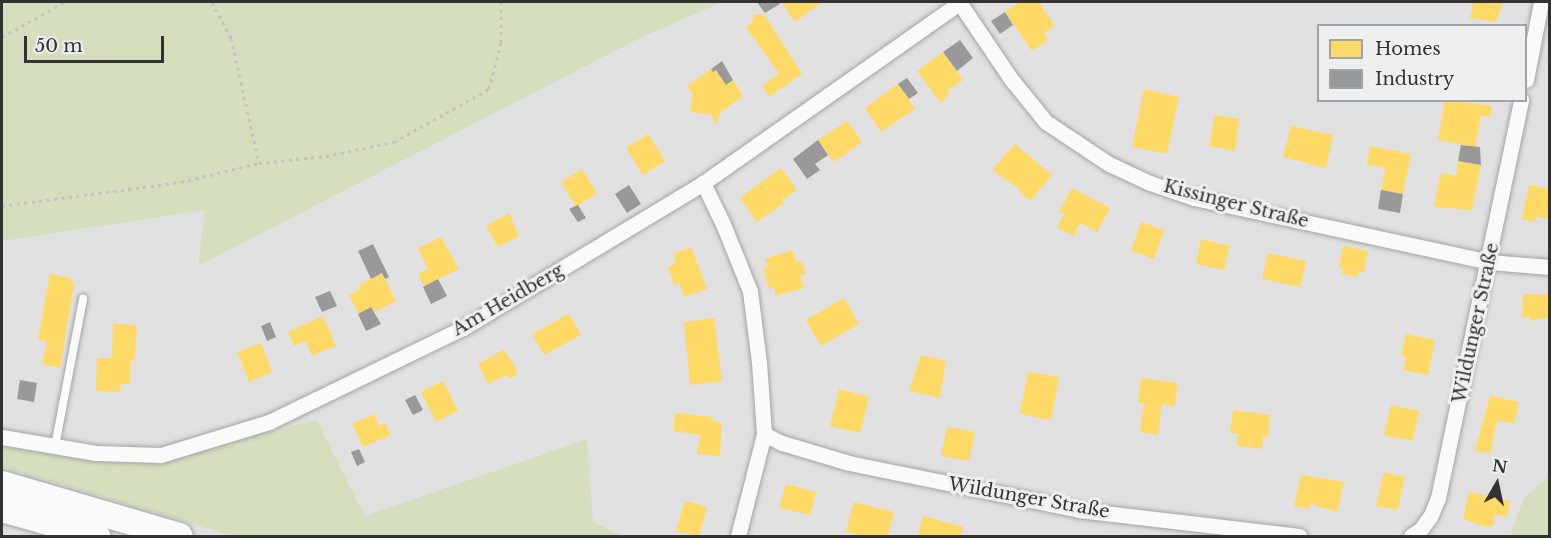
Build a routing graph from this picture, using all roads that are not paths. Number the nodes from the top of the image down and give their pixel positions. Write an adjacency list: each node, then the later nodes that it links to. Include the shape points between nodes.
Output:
1 (960, 2): 5 (street, Am Heidberg); 6 (street, Kissinger Straße, via 1011,79 1046,122 1109,164 1194,198)
2 (1541, 2): 3 (street)
3 (1527, 75)
4 (1521, 102): 6 (street, Wildunger Straße)
5 (703, 183): 9 (street, via 750,291); 11 (street, Am Heidberg, via 463,328 269,422 161,455 96,453)
6 (1489, 262): 7 (street, Kissinger Straße); 18 (street, Wildunger Straße, via 1438,498 1421,529)
7 (1550, 267)
8 (83, 299): 11 (lane)
9 (764, 434): 16 (street); 17 (street, Wildunger Straße, via 849,463 1079,510)
10 (2, 437): 11 (street, Am Heidberg)
11 (56, 446)
12 (2, 484): 15 (highway)
13 (2, 509): 14 (highway)
14 (97, 537)
15 (180, 537)
16 (738, 537)
17 (1299, 537)
18 (1411, 537)

